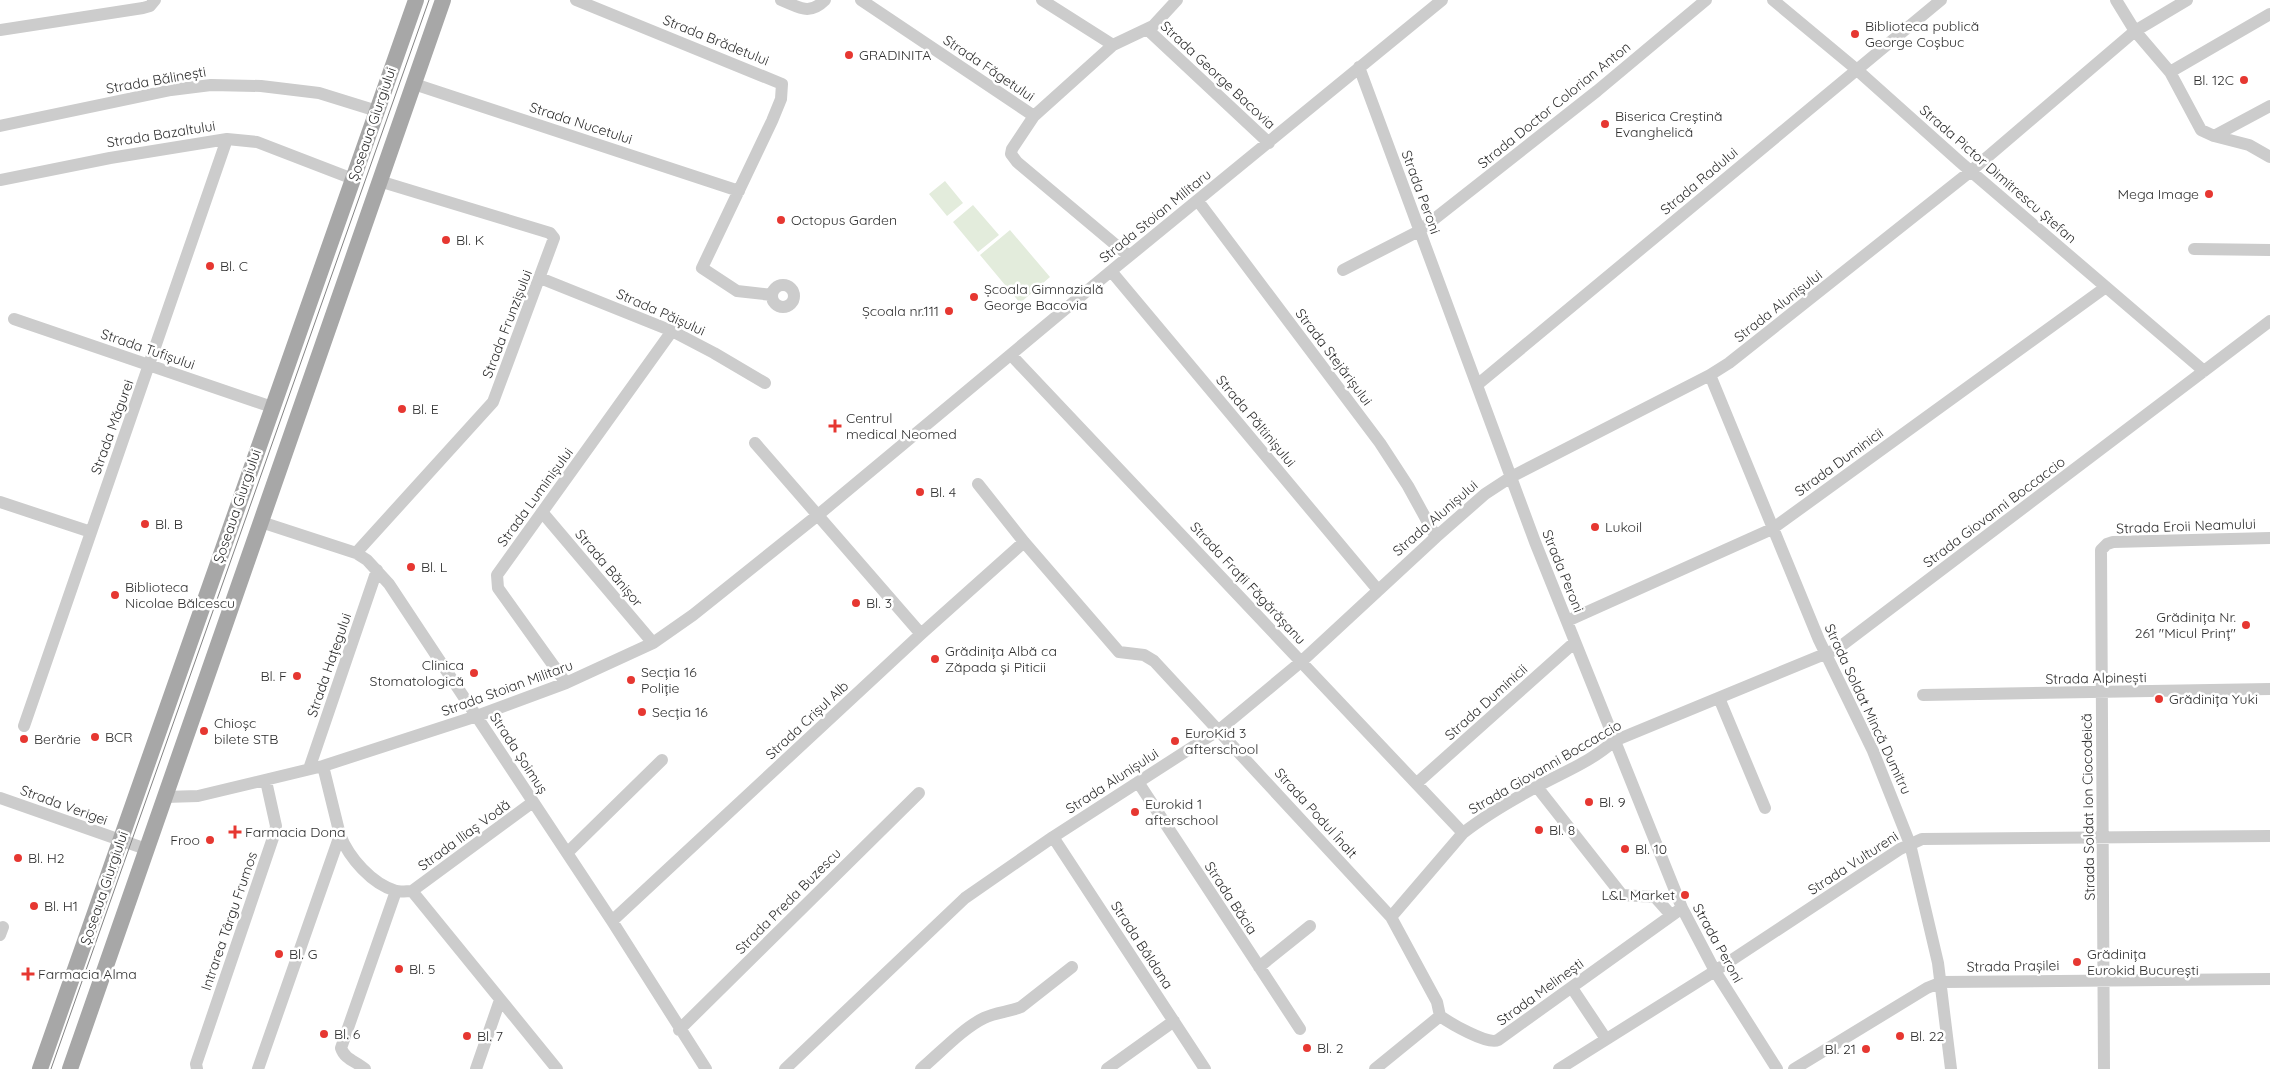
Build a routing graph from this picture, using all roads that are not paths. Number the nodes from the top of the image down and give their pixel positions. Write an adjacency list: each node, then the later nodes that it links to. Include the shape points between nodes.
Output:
1 (155, 0): 19 (street, via 143,8)
2 (416, 0): 27 (main road, Șoseaua Giurgiului)
3 (443, 0): 25 (main road, Șoseaua Giurgiului)
4 (576, 0): 38 (street, Strada Brădetului, via 780,81 783,90 772,121)
5 (781, 0): 6 (street, via 808,10)
6 (825, 0)
7 (861, 0): 28 (street, Strada Făgetului)
8 (1042, 0): 21 (street)
9 (1177, 0): 18 (street)
10 (1442, 0): 16 (street, Strada Stoian Militaru)
11 (1706, 0): 40 (street, Strada Doctor Colorian Anton, via 1597,91)
12 (1773, 0): 23 (street, Strada Pictor Dimitrescu Ștefan)
13 (1941, 0): 23 (street, Strada Radului)
14 (2116, 0): 20 (street)
15 (2188, 0): 20 (street, Strada Alunișului)
16 (1428, 4): 22 (street, Strada Stoian Militaru)
17 (2270, 14): 24 (street)
18 (1148, 29): 21 (street); 32 (street, Strada George Bacovia)
19 (0, 30)
20 (2135, 31): 24 (street); 34 (street, Strada Alunișului)
21 (1113, 45): 28 (street)
22 (1359, 66): 32 (street, Strada Stoian Militaru); 40 (street, Strada Peroni)
23 (1856, 69): 34 (street, Strada Pictor Dimitrescu Ștefan); 57 (street, Strada Radului)
24 (2170, 72): 30 (street, via 2201,130)
25 (414, 84): 37 (main road, Șoseaua Giurgiului); 38 (street, Strada Nucetului)
26 (2270, 106): 30 (street)
27 (377, 111): 29 (street, Strada Bălinești, via 318,93 262,86 211,85 171,90); 35 (main road, Șoseaua Giurgiului)
28 (1034, 116): 43 (street, Strada Făgetului, via 1012,149 1013,158)
29 (0, 126)
30 (2214, 136): 33 (street, via 2249,145)
31 (227, 138): 35 (street, Strada Bazaltului, via 257,142); 36 (street, Strada Bazaltului); 53 (street, Strada Măgurei)
32 (1269, 143): 39 (street, Strada Stoian Militaru)
33 (2270, 158)
34 (1970, 171): 47 (street, Strada Pictor Dimitrescu Ștefan); 55 (street, Strada Alunișului)
35 (353, 179): 58 (main road, Șoseaua Giurgiului)
36 (0, 180)
37 (379, 182): 46 (street, Strada Frunzișului, via 550,232 554,238); 65 (main road, Șoseaua Giurgiului)
38 (739, 191): 48 (street, via 702,268 737,290)
39 (1198, 201): 43 (street, Strada Stoian Militaru); 68 (street, Strada Stejărișului, via 1385,450)
40 (1419, 231): 44 (street, Strada Doctor Colorian Anton); 57 (street, Strada Peroni)
41 (2194, 249): 42 (street)
42 (2270, 250)
43 (1129, 256): 45 (street, Strada Stoian Militaru)
44 (1343, 270)
45 (1111, 271): 52 (street, Strada Stoian Militaru); 74 (street, Strada Păltinișului)
46 (540, 278): 51 (street, Strada Păișului); 72 (street, Strada Frunzișului, via 493,402)
47 (2106, 287): 54 (street, Strada Pictor Dimitrescu Ștefan); 66 (street, Strada Duminicii)
48 (772, 295)
49 (14, 319): 53 (street, Strada Tufișului)
50 (2270, 321): 54 (street, Strada Giovanni Boccaccio)
51 (672, 331): 56 (street, Strada Păișului); 63 (street, Strada Luminișului)
52 (1011, 355): 64 (street, Strada Stoian Militaru); 80 (street, Strada Frații Făgărășanu)
53 (150, 365): 58 (street, Strada Tufișului); 67 (street, Strada Măgurei)
54 (2204, 371): 79 (street, Strada Giovanni Boccaccio, via 1850,640)
55 (1710, 376): 60 (street, Strada Alunișului); 66 (street, Strada Soldat Mincă Dumitru)
56 (765, 383)
57 (1477, 386): 60 (street, Strada Peroni)
58 (272, 407): 107 (main road, Șoseaua Giurgiului)
59 (755, 443): 64 (street)
60 (1511, 477): 68 (street, Strada Alunișului, via 1485,494); 75 (street, Strada Peroni)
61 (978, 484): 70 (street)
62 (0, 502): 67 (street)
63 (542, 512): 78 (street, Strada Bănișor); 81 (street, Strada Luminișului, via 496,580 498,588)
64 (818, 515): 76 (street); 78 (street, Strada Stoian Militaru)
65 (261, 522): 72 (street); 98 (main road, Șoseaua Giurgiului)
66 (1772, 529): 75 (street, Strada Duminicii); 79 (street, Strada Soldat Mincă Dumitru)
67 (90, 532): 87 (street, Strada Măgurei)
68 (1436, 537): 74 (street, Strada Alunișului)
69 (2270, 538): 71 (street, Strada Eroii Neamului, via 2113,542)
70 (1024, 542): 76 (street, Strada Crișul Alb); 88 (street, Strada Podul Înalt, via 1119,652 1144,654 1154,661)
71 (2104, 545): 83 (street, Strada Soldat Ion Ciocodeică, via 2100,554)
72 (356, 553): 73 (street)
73 (377, 570): 86 (street, Strada Șoimuș); 92 (street, Strada Hațegului)
74 (1378, 590): 80 (street, Strada Alunișului)
75 (1567, 621): 77 (street, Strada Peroni)
76 (921, 634): 115 (street, Strada Crișul Alb)
77 (1575, 642): 89 (street, Strada Peroni); 95 (street, Strada Duminicii)
78 (653, 643): 81 (street, Strada Stoian Militaru)
79 (1825, 655): 85 (street, Strada Giovanni Boccaccio); 108 (street, Strada Soldat Mincă Dumitru, via 1883,774)
80 (1302, 661): 88 (street, Strada Alunișului); 95 (street, Strada Frații Făgărășanu)
81 (566, 683): 86 (street, Strada Stoian Militaru)
82 (2270, 689): 83 (street, Strada Alpinești)
83 (2105, 693): 84 (street, Strada Alpinești); 106 (street, Strada Soldat Ion Ciocodeică)
84 (1923, 695)
85 (1719, 698): 89 (street, Strada Giovanni Boccaccio); 101 (street)
86 (478, 716): 91 (street, Strada Stoian Militaru); 100 (street, Strada Șoimuș)
87 (24, 726)
88 (1219, 730): 94 (street, Strada Alunișului); 114 (street, Strada Podul Înalt)
89 (1614, 741): 96 (street, Strada Giovanni Boccaccio, via 1592,758); 113 (street, Strada Peroni)
90 (662, 760): 110 (street)
91 (323, 766): 92 (street, Strada Stoian Militaru); 103 (street)
92 (309, 769): 93 (street, Strada Stoian Militaru)
93 (266, 781): 98 (street, Strada Stoian Militaru, via 198,796); 133 (street, Intrarea Târgu Frumos, via 275,832 196,1064)
94 (1138, 782): 105 (street, Strada Alunișului); 118 (street, Strada Băcia)
95 (1417, 784): 102 (street, Strada Frații Făgărășanu)
96 (1537, 787): 102 (street, Strada Giovanni Boccaccio); 113 (street, via 1622,895 1655,897)
97 (919, 793): 127 (street, Strada Preda Buzescu)
98 (164, 797): 109 (main road, Șoseaua Giurgiului)
99 (0, 798): 107 (street, Strada Verigei)
100 (534, 802): 110 (street, Strada Șoimuș); 112 (street, Strada Iliaș Vodă)
101 (1764, 808)
102 (1463, 833): 114 (street, Strada Giovanni Boccaccio)
103 (340, 835): 111 (street, via 366,872); 134 (street)
104 (2270, 836): 106 (street, Strada Vultureni)
105 (1053, 837): 126 (street, Strada Bâldana); 139 (street, Strada Alunișului, via 950,911)
106 (2103, 838): 108 (street, Strada Vultureni, via 1922,840); 121 (street, Strada Soldat Ion Ciocodeică)
107 (121, 840): 109 (street, Strada Verigei); 131 (main road, Șoseaua Giurgiului)
108 (1910, 844): 119 (street, Strada Vultureni); 122 (street, Strada Soldat Mincă Dumitru)
109 (146, 849): 132 (main road, Șoseaua Giurgiului)
110 (567, 853): 115 (street, Strada Șoimuș)
111 (396, 891): 112 (street); 135 (street, via 341,1048 348,1059)
112 (412, 891): 124 (street)
113 (1676, 912): 119 (street, Strada Peroni); 123 (street, Strada Melinești)
114 (1391, 917): 125 (street, Strada Podul Înalt, via 1437,1002)
115 (612, 921): 127 (street, Strada Șoimuș)
116 (1310, 926): 118 (street)
117 (1072, 967): 140 (street, via 1021,1007 993,1014 974,1024)
118 (1259, 968): 128 (street, Strada Băcia)
119 (1715, 971): 129 (street, Strada Vultureni); 145 (street, Strada Peroni)
120 (2270, 979): 121 (street, Strada Prașilei)
121 (2104, 980): 122 (street, Strada Prașilei); 148 (street, Strada Soldat Ion Ciocodeică)
122 (1942, 982): 130 (street, Strada Prașilei, via 1927,988); 147 (street, Strada Soldat Mincă Dumitru)
123 (1572, 988): 125 (street, Strada Melinești, via 1494,1042); 129 (street)
124 (500, 1000): 136 (street); 137 (street)
125 (1440, 1016): 143 (street)
126 (1174, 1020): 141 (street); 142 (street, Strada Bâldana)
127 (679, 1030): 138 (street, Strada Șoimuș)
128 (1300, 1030)
129 (1606, 1039): 144 (street, Strada Vultureni)
130 (1810, 1065): 146 (street, Strada Prașilei)
131 (40, 1069)
132 (70, 1069)
133 (197, 1069)
134 (258, 1069)
135 (365, 1069)
136 (476, 1069)
137 (557, 1069)
138 (706, 1069)
139 (784, 1069)
140 (921, 1069)
141 (1107, 1069)
142 (1206, 1069)
143 (1375, 1069)
144 (1559, 1069)
145 (1777, 1069)
146 (1794, 1069)
147 (1951, 1069)
148 (2104, 1069)

